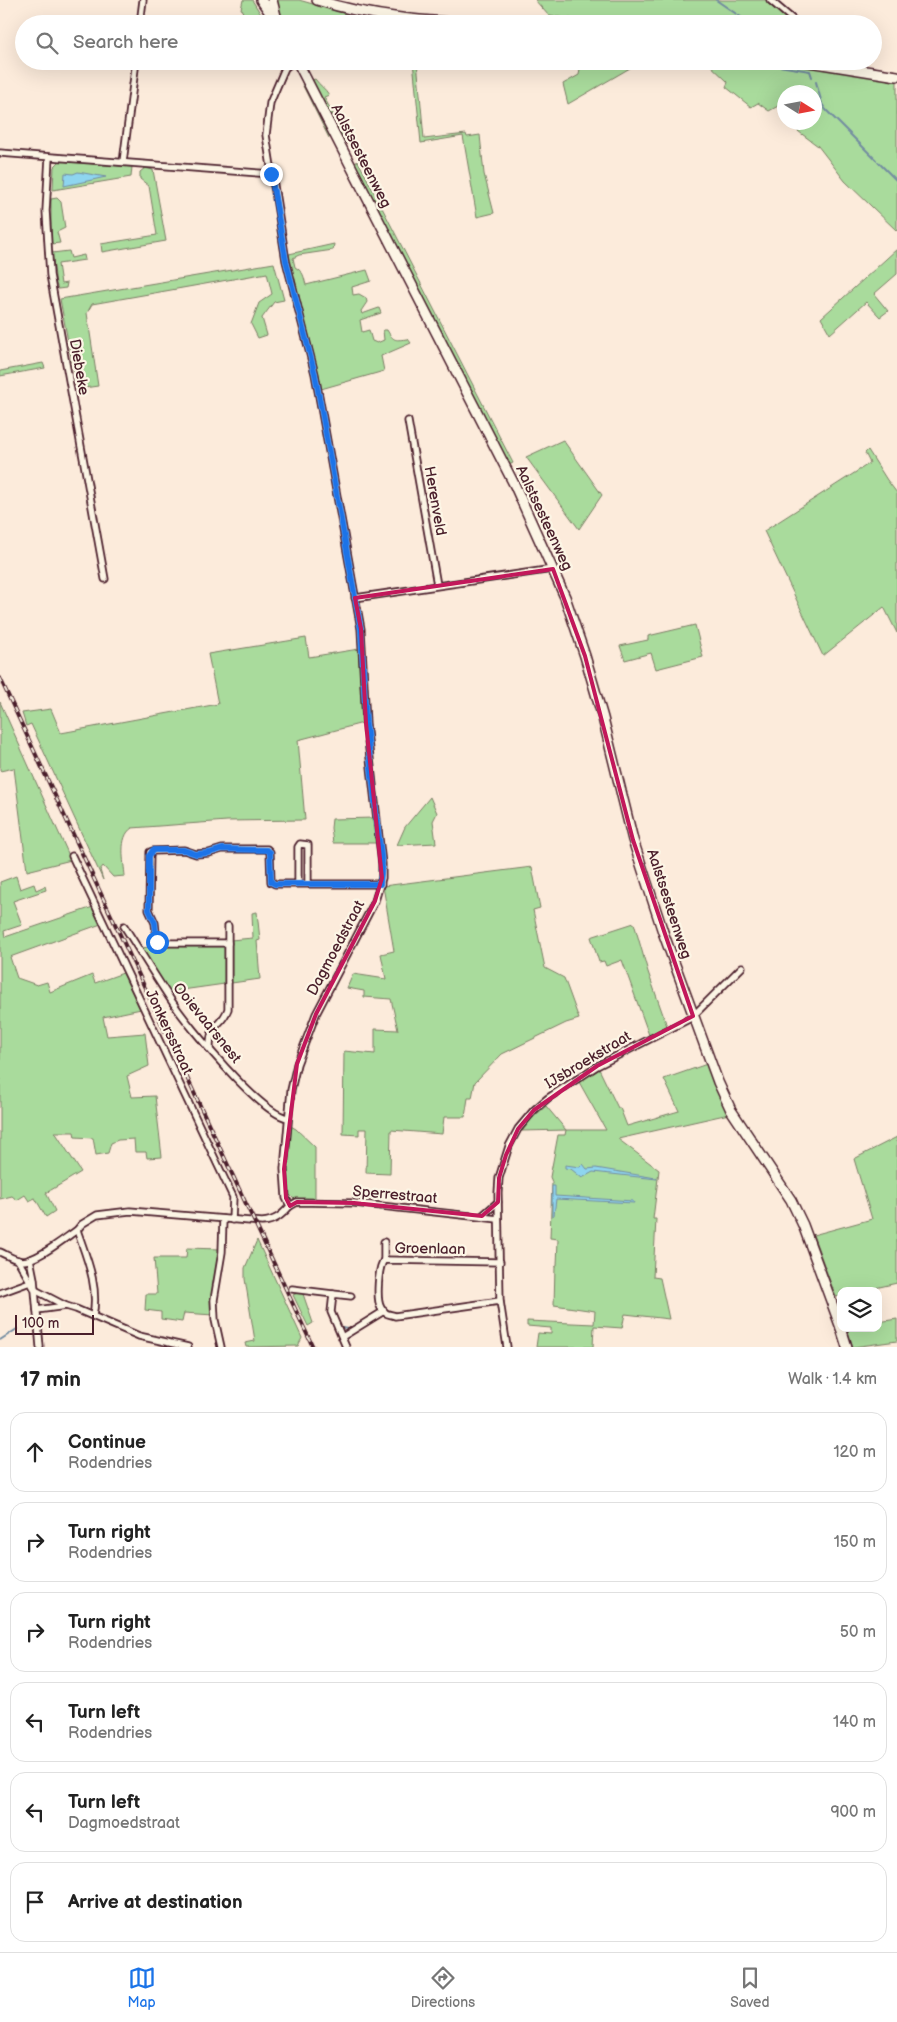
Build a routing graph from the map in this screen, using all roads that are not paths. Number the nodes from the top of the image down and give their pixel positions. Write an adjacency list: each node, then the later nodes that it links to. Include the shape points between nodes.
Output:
1 (143, 0): 6 (street)
2 (261, 0): 7 (main road)
3 (272, 0): 8 (main road)
4 (317, 0): 9 (main road)
5 (770, 0): 10 (street)
6 (141, 15)
7 (271, 15)
8 (275, 15)
9 (378, 15)
10 (788, 15)
11 (135, 70): 18 (street)
12 (284, 70): 19 (street, Dagmoedstraat, via 270,104 266,135)
13 (302, 70): 21 (main road, Aalstsesteenweg, via 515,486)
14 (866, 70): 15 (main road)
15 (897, 76)
16 (0, 154): 17 (street)
17 (50, 157): 18 (street); 22 (street, Diebeke, via 46,211 50,275)
18 (123, 162): 19 (street)
19 (271, 174): 24 (street, Dagmoedstraat, via 286,261 315,374)
20 (408, 421): 23 (street, Herenveld)
21 (553, 568): 23 (street); 33 (main road, Aalstsesteenweg, via 585,656 633,840)
22 (105, 579)
23 (438, 585): 24 (street)
24 (355, 598): 28 (street, Dagmoedstraat, via 363,646 366,723 382,864)
25 (72, 856): 41 (street, Jonkersstraat, via 233,1197)
26 (298, 883): 27 (street); 27 (street, via 298,847 305,843 308,845); 31 (street, via 271,882 270,852 267,850 222,849 204,854 184,850 150,852 149,910 155,923 157,942)
27 (308, 883): 28 (street)
28 (380, 884): 35 (street, Dagmoedstraat, via 375,901 305,1038 294,1076)
29 (124, 926): 34 (street, Ooievaarsnest, via 172,1002)
30 (228, 926): 31 (street)
31 (228, 943): 34 (street, via 228,1009 211,1032)
32 (742, 967): 33 (street)
33 (694, 1016): 36 (street, IJsbroekstraat, via 597,1066 534,1110 518,1129 506,1155 499,1178); 60 (main road, Aalstsesteenweg, via 731,1110 779,1180 803,1225)
34 (210, 1048): 35 (street, Ooievaarsnest, via 257,1098 280,1117)
35 (288, 1118): 37 (street, Dagmoedstraat, via 284,1182)
36 (498, 1202): 38 (street); 40 (street, IJsbroekstraat)
37 (290, 1206): 38 (street, Sperrestraat, via 297,1202 354,1203); 41 (street, via 274,1220)
38 (482, 1216): 40 (street, Sperrestraat)
39 (223, 1219): 41 (street); 42 (street, via 130,1211 97,1215); 65 (street, via 222,1252 214,1300)
40 (498, 1219): 48 (street, IJsbroekstraat)
41 (232, 1220)
42 (77, 1230): 45 (street); 59 (street, via 91,1269 96,1302)
43 (384, 1242): 47 (street)
44 (0, 1252): 46 (street)
45 (30, 1259): 46 (street); 51 (street)
46 (18, 1260): 49 (street)
47 (384, 1260): 48 (street, Groenlaan); 58 (street, Groenlaan, via 379,1266 379,1301)
48 (500, 1262): 55 (street, IJsbroekstraat)
49 (30, 1282): 51 (street); 52 (street)
50 (292, 1289): 53 (street)
51 (35, 1290): 56 (street); 57 (street)
52 (0, 1293)
53 (333, 1294): 54 (street); 62 (street, via 331,1312)
54 (351, 1296)
55 (500, 1301): 58 (street, via 395,1316); 67 (street, IJsbroekstraat)
56 (66, 1306): 57 (street); 59 (street)
57 (38, 1310): 63 (street)
58 (384, 1311): 62 (street)
59 (94, 1316): 64 (street, via 139,1336)
60 (837, 1317)
61 (842, 1332): 68 (main road, Aalstsesteenweg)
62 (342, 1338): 66 (street)
63 (40, 1347)
64 (188, 1347)
65 (221, 1347)
66 (346, 1347)
67 (507, 1347)
68 (846, 1347)

